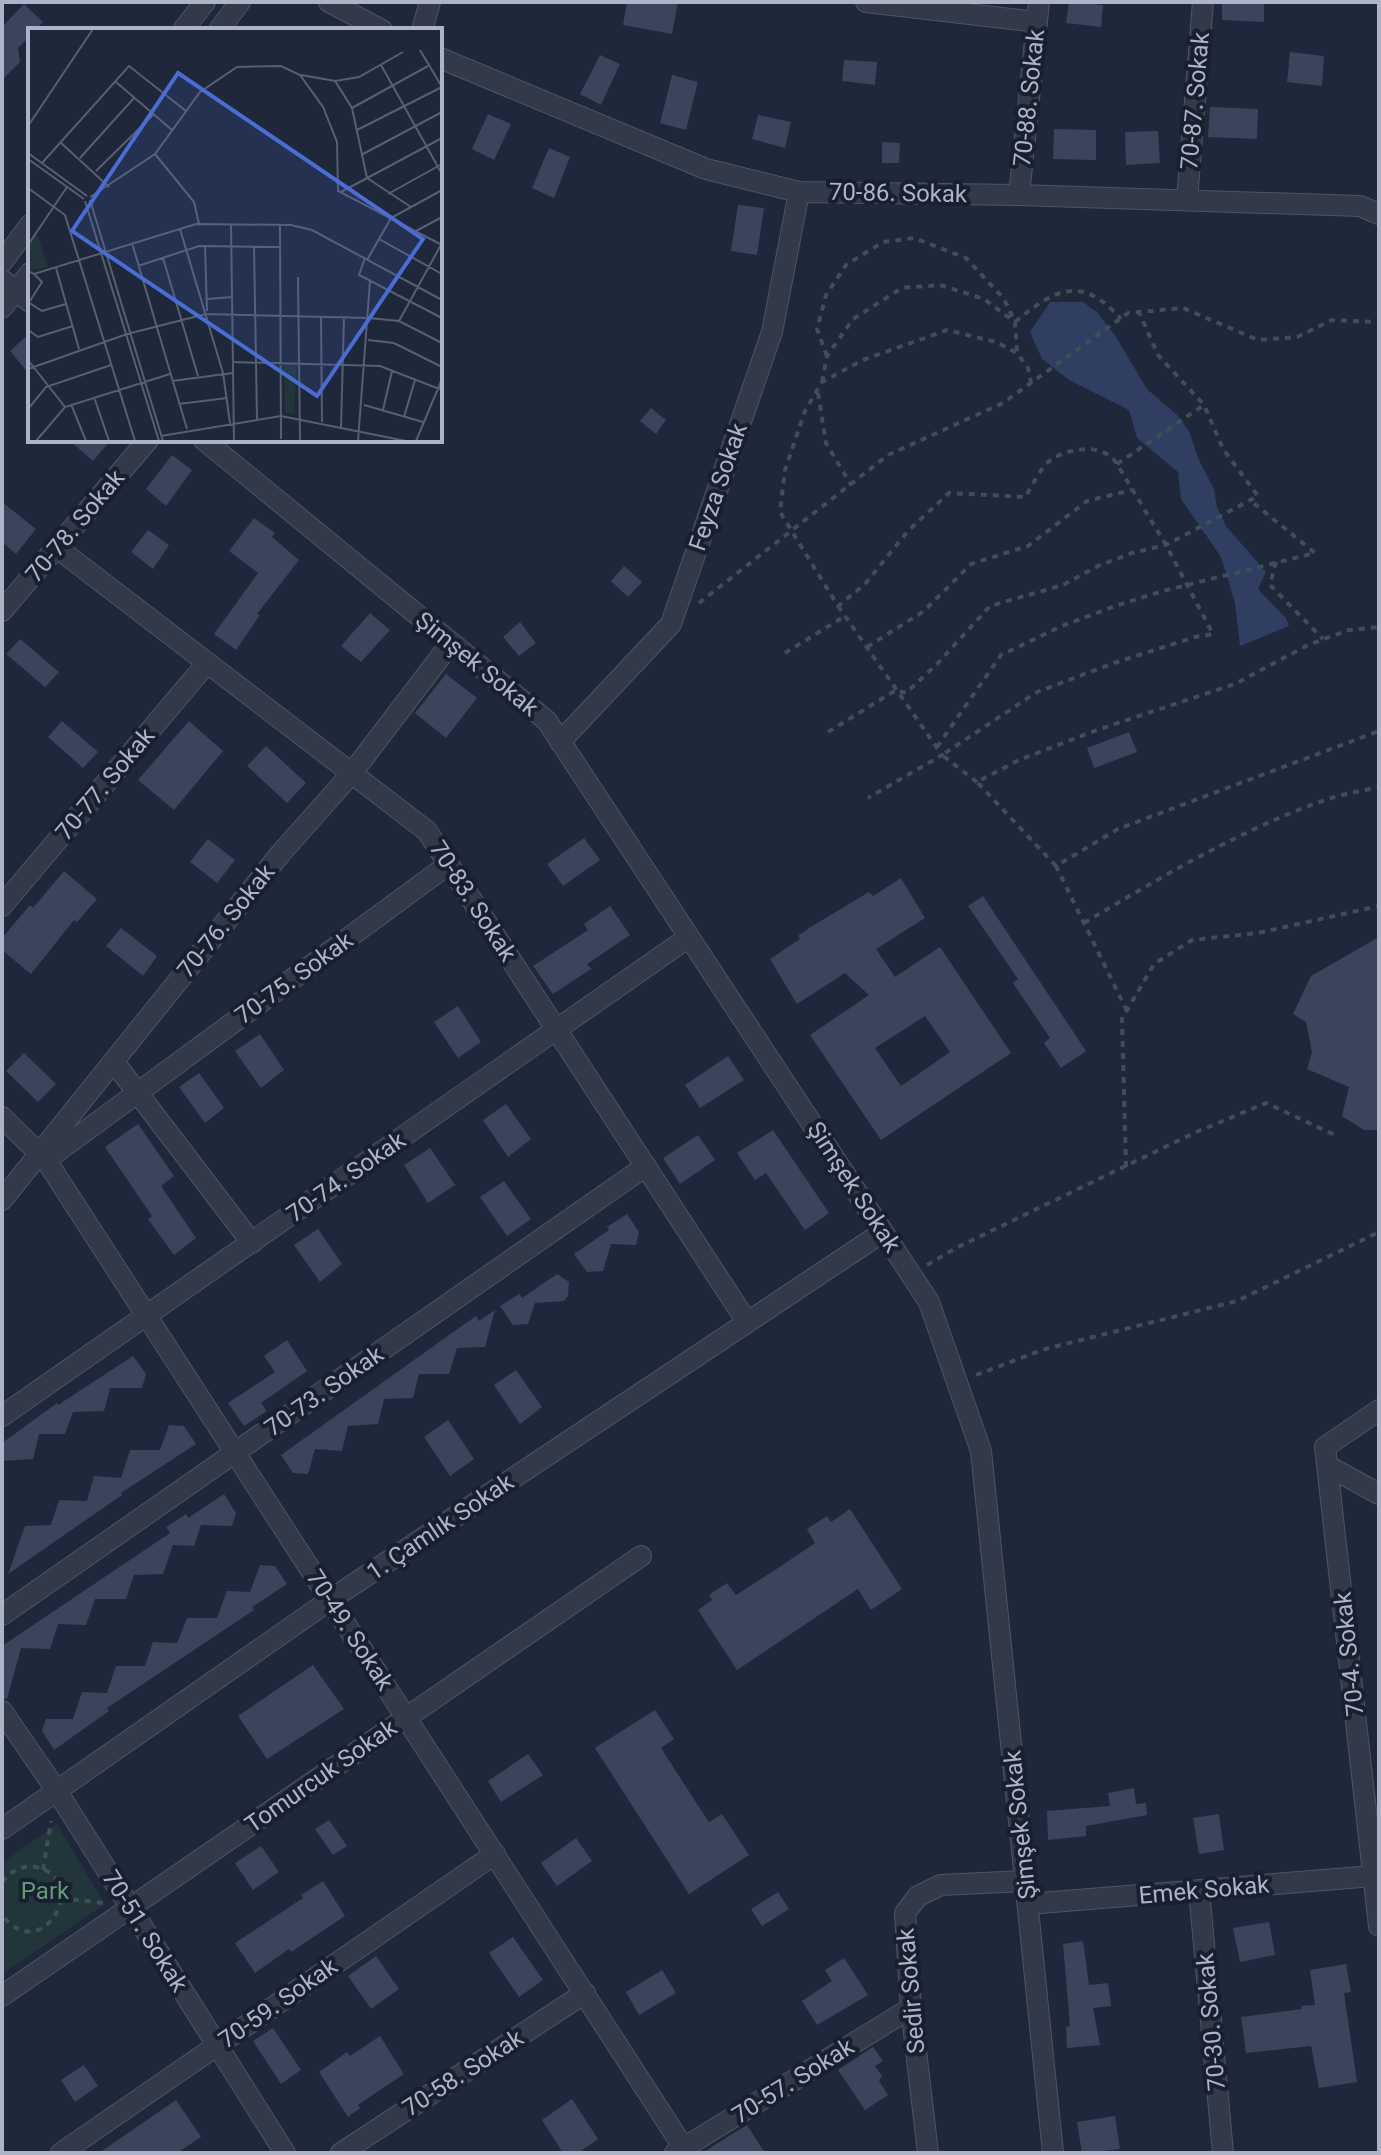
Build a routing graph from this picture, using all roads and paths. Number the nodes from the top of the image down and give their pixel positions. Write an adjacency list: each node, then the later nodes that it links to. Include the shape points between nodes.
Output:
1 (205, 2): 8 (street)
2 (240, 2): 9 (street)
3 (329, 2): 10 (street)
4 (430, 2): 11 (street)
5 (866, 2): 7 (street)
6 (1203, 2): 15 (street, 70-87. Sokak)
7 (1038, 12): 14 (street, 70-88. Sokak)
8 (185, 28)
9 (220, 28)
10 (378, 28)
11 (423, 28)
12 (442, 59): 13 (street, 70-86. Sokak, via 706,169)
13 (799, 192): 14 (street, 70-86. Sokak); 45 (street, Feyza Sokak, via 772,332)
14 (1019, 195): 15 (street, 70-86. Sokak)
15 (1187, 199): 16 (street, 70-86. Sokak, via 1360,206)
16 (1379, 214)
17 (28, 228): 18 (street)
18 (2, 262)
19 (16, 291): 20 (street)
20 (2, 308)
21 (1139, 312): 22 (path); 24 (path, via 1183,308 1258,340 1297,337 1332,320); 30 (path, via 1158,355)
22 (1121, 319): 23 (path, via 1105,301 1086,292 1059,291); 28 (path)
23 (1015, 322): 25 (path); 26 (path, via 984,299 940,285 902,288 853,319); 26 (path, via 1004,299 966,258 914,238 883,242 846,265 826,295 817,329)
24 (1379, 322)
25 (1017, 353): 27 (path, via 947,330 863,360); 28 (path)
26 (827, 356): 27 (path)
27 (822, 382): 29 (path)
28 (1031, 383): 34 (path, via 1003,403 888,455)
29 (817, 391): 34 (path, via 826,443); 37 (path, via 785,470 780,512)
30 (1202, 406): 33 (path); 36 (path, via 1223,449 1258,496)
31 (146, 442): 39 (street, 70-78. Sokak)
32 (206, 442): 48 (street, Şimşek Sokak)
33 (1117, 464): 35 (path); 42 (path, via 1112,456 1085,447 1050,460 1025,497 949,493)
34 (851, 485): 37 (path)
35 (1132, 490): 38 (path); 49 (path, via 1087,501 1028,546 971,564 924,611)
36 (1251, 501): 38 (path); 40 (path, via 1315,553)
37 (792, 531): 42 (path); 45 (path)
38 (1166, 545): 41 (path); 52 (path, via 1120,557 1063,585 990,606 906,693)
39 (56, 547): 43 (street, 70-78. Sokak); 51 (street, 70-83. Sokak)
40 (1273, 563): 41 (path); 47 (path, via 1270,585)
41 (1188, 586): 56 (path, via 1075,621 1001,655); 57 (path, via 1213,634 1037,692)
42 (838, 606): 44 (path)
43 (2, 611)
44 (845, 616): 49 (path); 50 (path)
45 (671, 624): 55 (street, Feyza Sokak)
46 (1379, 627): 47 (path)
47 (1323, 639): 59 (path, via 1235,684 1097,730)
48 (451, 643): 55 (street, Şimşek Sokak, via 547,721); 58 (street, 70-76. Sokak)
49 (867, 647): 52 (path)
50 (785, 653)
51 (207, 663): 58 (street, 70-83. Sokak); 64 (street, 70-77. Sokak)
52 (896, 690): 54 (path); 56 (path)
53 (1379, 731): 63 (path, via 1118,829)
54 (828, 732)
55 (560, 742): 67 (street, Şimşek Sokak)
56 (937, 747): 57 (path)
57 (942, 755): 59 (path); 61 (path)
58 (352, 773): 62 (street, 70-83. Sokak, via 427,831); 70 (street, 70-76. Sokak)
59 (977, 782): 63 (path)
60 (1379, 787): 66 (path, via 1326,799 1248,834 1165,874)
61 (868, 798)
62 (449, 864): 69 (street, 70-83. Sokak); 71 (street, 70-75. Sokak)
63 (1056, 866): 66 (path)
64 (2, 906)
65 (1379, 906): 68 (path, via 1258,933 1192,940 1154,964)
66 (1084, 923): 68 (path)
67 (689, 937): 69 (street, 70-74. Sokak); 78 (street, Şimşek Sokak)
68 (1127, 1011): 76 (path, via 1122,1019)
69 (557, 1029): 75 (street, 70-83. Sokak); 80 (street, 70-74. Sokak)
70 (114, 1062): 71 (street); 74 (street, 70-76. Sokak)
71 (139, 1092): 74 (street, 70-75. Sokak); 80 (street)
72 (2, 1117): 74 (street, 70-49. Sokak)
73 (1337, 1136): 76 (path, via 1266,1103)
74 (44, 1156): 77 (street, 70-76. Sokak); 82 (street, 70-49. Sokak)
75 (646, 1166): 83 (street, 70-83. Sokak); 87 (street, 70-73. Sokak)
76 (1126, 1167): 81 (path)
77 (2, 1200)
78 (883, 1232): 81 (street, Şimşek Sokak); 83 (street, 1. Çamlık Sokak)
79 (1379, 1232): 84 (path, via 1237,1301 1045,1349)
80 (252, 1243): 82 (street, 70-74. Sokak)
81 (911, 1274): 84 (street, Şimşek Sokak, via 929,1302)
82 (147, 1316): 86 (street, 70-74. Sokak); 87 (street, 70-49. Sokak)
83 (747, 1322): 91 (street, 1. Çamlık Sokak)
84 (957, 1383): 100 (street, Şimşek Sokak, via 981,1451)
85 (1379, 1410): 88 (street, via 1325,1447)
86 (2, 1416)
87 (235, 1452): 91 (street, 70-49. Sokak); 92 (street, 70-73. Sokak)
88 (1328, 1466): 89 (street); 99 (street, 70-4. Sokak)
89 (1379, 1494)
90 (641, 1556): 94 (street, Tomurcuk Sokak)
91 (330, 1600): 94 (street, 70-49. Sokak); 95 (street, 1. Çamlık Sokak)
92 (2, 1615)
93 (2, 1711): 95 (street, 70-51. Sokak)
94 (406, 1718): 97 (street, 70-49. Sokak); 105 (street, Tomurcuk Sokak)
95 (57, 1791): 96 (street, 1. Çamlık Sokak); 98 (path); 105 (street, 70-51. Sokak)
96 (2, 1829)
97 (495, 1854): 108 (street, 70-49. Sokak); 111 (street, 70-59. Sokak)
98 (43, 1870): 101 (path, via 18,1869); 103 (path, via 56,1881)
99 (1376, 1878): 102 (street, Emek Sokak); 107 (street, 70-4. Sokak)
100 (1025, 1881): 104 (street, Şimşek Sokak); 110 (street, Sedir Sokak, via 941,1885 918,1896 905,1913)
101 (2, 1882)
102 (1199, 1890): 104 (street, Emek Sokak); 118 (street, 70-30. Sokak)
103 (61, 1898): 105 (path); 106 (path, via 57,1916 38,1930 14,1927)
104 (1028, 1904): 117 (street, Şimşek Sokak)
105 (130, 1908): 109 (street, Tomurcuk Sokak); 111 (street, 70-51. Sokak)
106 (2, 1915)
107 (1379, 1926)
108 (585, 1993): 112 (street, 70-49. Sokak); 115 (street, 70-58. Sokak)
109 (2, 1996)
110 (911, 2008): 112 (street, 70-57. Sokak); 116 (street, Sedir Sokak)
111 (217, 2045): 113 (street, 70-59. Sokak); 114 (street, 70-51. Sokak)
112 (682, 2151)
113 (61, 2153)
114 (285, 2153)
115 (341, 2153)
116 (928, 2153)
117 (1053, 2153)
118 (1223, 2153)

